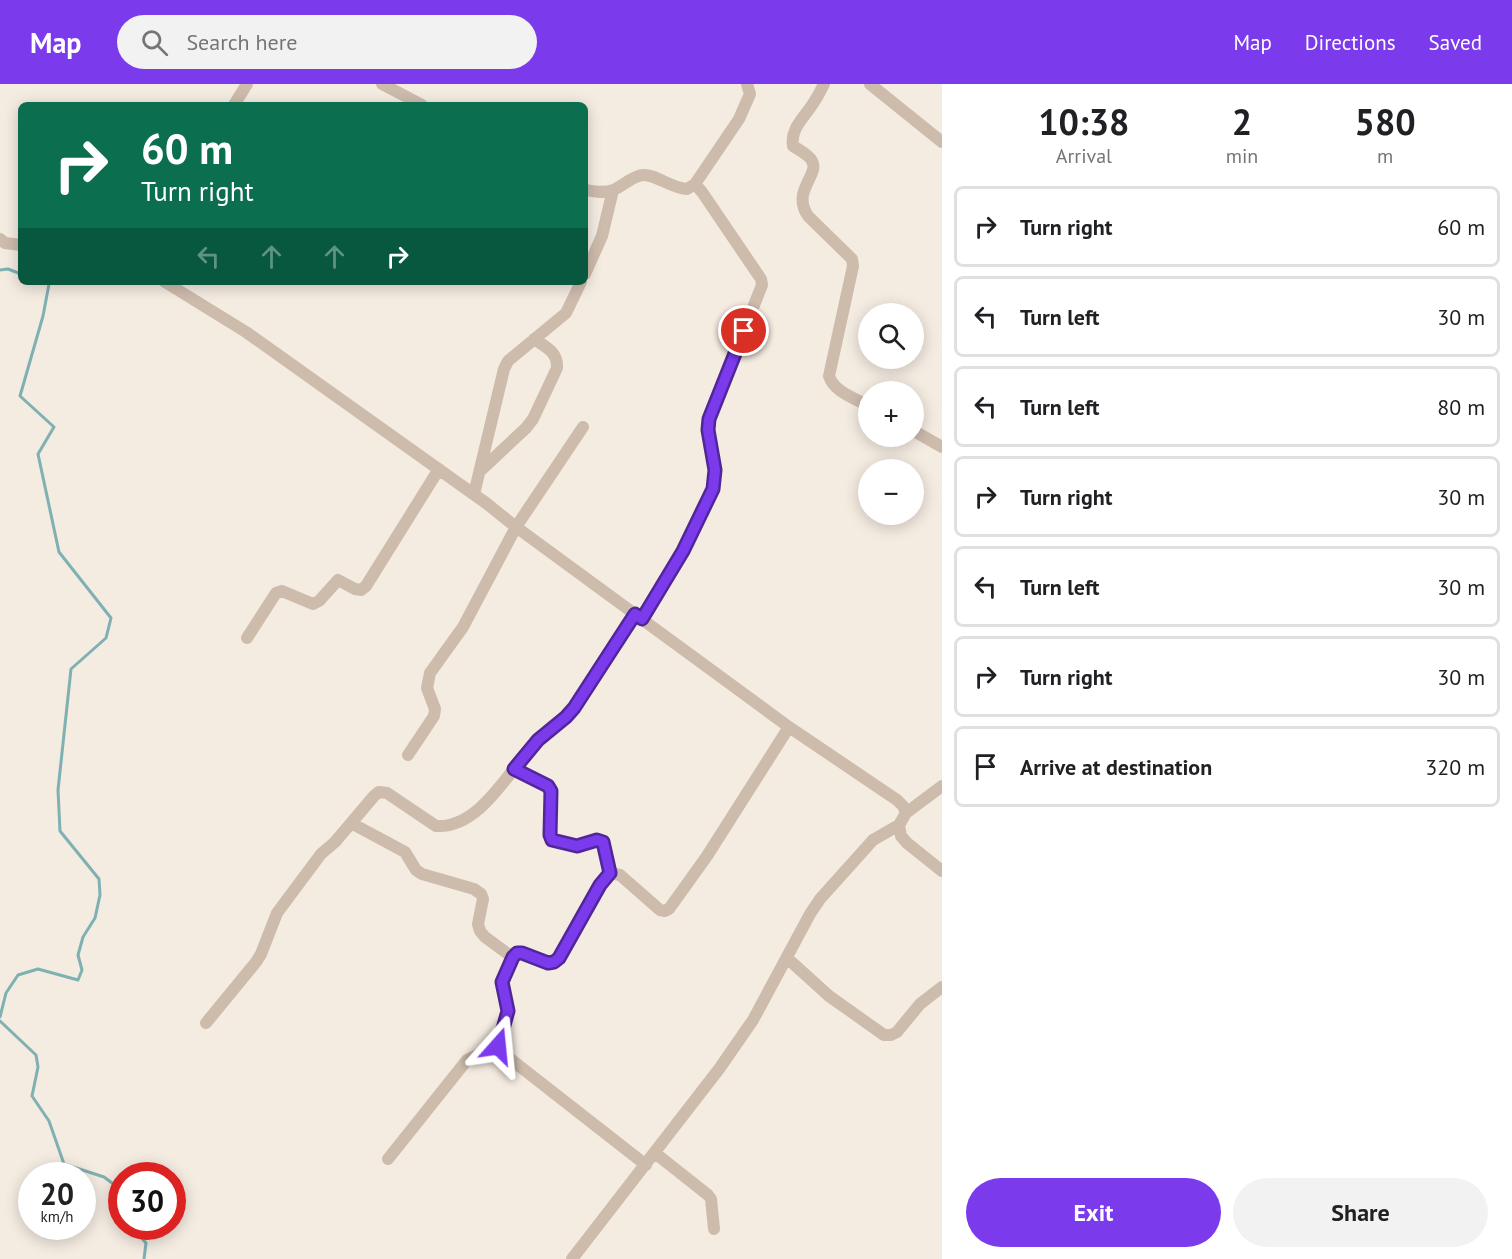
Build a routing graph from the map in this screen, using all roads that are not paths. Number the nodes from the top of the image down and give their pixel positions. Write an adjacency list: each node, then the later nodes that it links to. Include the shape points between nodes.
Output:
1 (246, 84): 6 (street)
2 (382, 84): 7 (street)
3 (747, 84): 9 (street, via 750,94 739,119)
4 (824, 84): 18 (street, via 792,138 793,146 812,159 814,167 801,199 803,208 852,259 830,376 837,389)
5 (870, 84): 8 (street)
6 (236, 102)
7 (416, 102)
8 (942, 142)
9 (694, 184): 11 (street, via 680,189 645,175); 26 (street, via 762,285 709,419 715,470 713,489 683,551)
10 (588, 190): 11 (street)
11 (613, 190): 14 (street, via 602,236)
12 (0, 239): 13 (street)
13 (18, 245)
14 (588, 267)
15 (170, 285): 22 (street, via 246,332)
16 (580, 285): 17 (street, via 566,313)
17 (534, 339): 23 (street, via 514,354 504,369); 23 (street, via 554,353 556,368 533,419)
18 (858, 401)
19 (583, 427): 25 (street)
20 (924, 437): 21 (street)
21 (942, 447)
22 (439, 469): 24 (street); 27 (street, via 366,586 355,589 338,580 313,604 282,591 276,593)
23 (480, 471): 24 (street)
24 (474, 494): 25 (street)
25 (516, 527): 26 (street); 29 (street, via 463,627 430,673 427,688 434,716)
26 (638, 616): 28 (street); 30 (street, via 574,708 538,740)
27 (247, 638)
28 (789, 726): 32 (street, via 897,800); 36 (street, via 669,909 660,910 620,875)
29 (408, 755)
30 (514, 769): 33 (street, via 464,821 436,826 383,791); 36 (street, via 551,791 552,840 577,846 603,842)
31 (942, 786): 32 (street)
32 (906, 813): 34 (street)
33 (351, 823): 37 (street, via 405,852 422,874 481,894 480,931); 40 (street, via 321,854 283,904 256,962)
34 (899, 825): 35 (street, via 907,843); 38 (street, via 873,840 820,899)
35 (942, 871)
36 (610, 873): 37 (street, via 559,958 548,963 522,953)
37 (513, 957): 41 (street, via 502,982 508,1011)
38 (787, 958): 39 (street, via 830,996 884,1035 897,1032 920,1004); 42 (street, via 753,1020)
39 (942, 987)
40 (206, 1023)
41 (498, 1046): 43 (street, via 467,1060); 44 (street, via 503,1054)
42 (655, 1153): 44 (street); 45 (street, via 708,1195)
43 (388, 1158)
44 (646, 1165): 46 (street)
45 (714, 1229)
46 (572, 1259)

